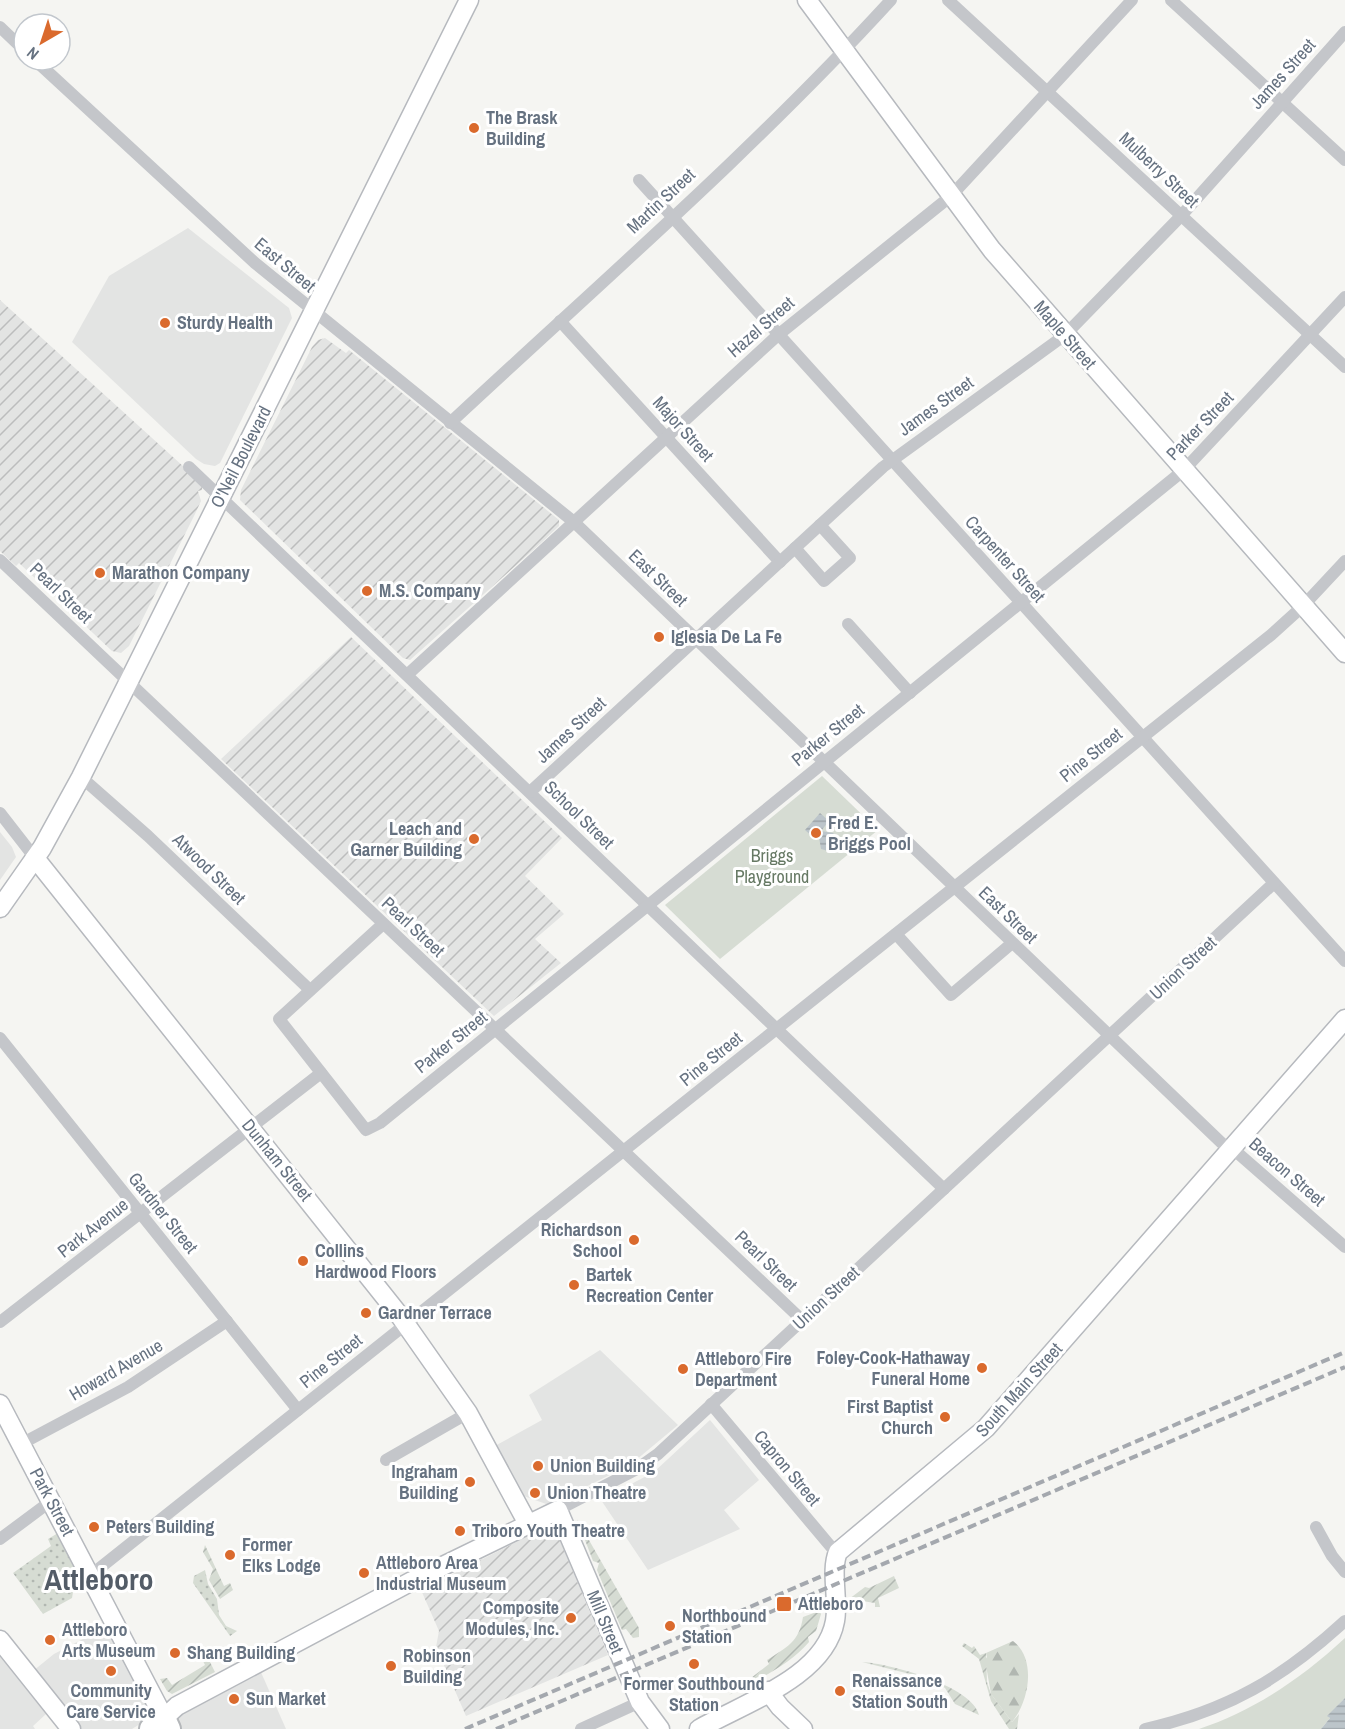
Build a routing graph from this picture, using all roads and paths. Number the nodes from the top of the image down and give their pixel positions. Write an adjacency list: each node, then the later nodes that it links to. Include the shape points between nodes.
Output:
1 (469, 0): 20 (main road, O'Neil Boulevard)
2 (807, 0): 10 (main road, Maple Street)
3 (891, 0): 10 (street, Martin Street)
4 (948, 0): 12 (street, Mulberry Street)
5 (1132, 0): 12 (street, Hazel Street)
6 (1171, 0): 13 (street)
7 (0, 27): 9 (street)
8 (1345, 32): 13 (street, James Street)
9 (12, 38)
10 (844, 51): 16 (main road, Maple Street); 18 (street, Martin Street)
11 (48, 72): 20 (street, East Street, via 205,219)
12 (1047, 92): 16 (street, Hazel Street); 17 (street, Mulberry Street)
13 (1281, 101): 14 (street); 17 (street, James Street)
14 (1345, 160)
15 (639, 180): 18 (street, Carpenter Street)
16 (951, 196): 22 (street, Hazel Street); 23 (main road, Maple Street)
17 (1181, 216): 23 (street, James Street); 24 (street, Mulberry Street)
18 (671, 218): 21 (street, Martin Street); 22 (street, Carpenter Street)
19 (1345, 297): 24 (street, Parker Street)
20 (313, 312): 26 (street, East Street); 31 (main road, O'Neil Boulevard)
21 (560, 321): 26 (street, Martin Street); 27 (street, Major Street)
22 (778, 335): 27 (street, Hazel Street); 28 (street, Carpenter Street)
23 (1065, 335): 28 (street, James Street); 30 (main road, Maple Street)
24 (1310, 335): 25 (street, Mulberry Street); 30 (street, Parker Street)
25 (1345, 367)
26 (450, 423): 32 (street, East Street)
27 (666, 437): 32 (street, Hazel Street); 37 (street, Major Street)
28 (891, 460): 33 (street, James Street); 38 (street, Carpenter Street)
29 (189, 467): 31 (street, School Street)
30 (1184, 470): 38 (street, Parker Street); 39 (main road, Maple Street)
31 (221, 497): 43 (street, School Street); 44 (main road, O'Neil Boulevard)
32 (574, 522): 41 (street, East Street); 43 (street, Hazel Street)
33 (820, 525): 34 (street, James Street); 34 (street, via 849,558 824,581)
34 (795, 548): 37 (street, James Street)
35 (0, 560): 44 (street, Pearl Street)
36 (1345, 561): 39 (street, Pine Street)
37 (780, 562): 41 (street, James Street)
38 (1021, 603): 45 (street, Parker Street); 46 (street, Carpenter Street)
39 (1303, 606): 42 (main road, Maple Street); 46 (street, Pine Street)
40 (848, 624): 45 (street)
41 (696, 639): 47 (street, East Street); 49 (street, James Street)
42 (1345, 653)
43 (407, 675): 49 (street, School Street)
44 (128, 682): 48 (main road, O'Neil Boulevard); 56 (street, Pearl Street)
45 (910, 693): 47 (street, Parker Street)
46 (1142, 737): 52 (street, Carpenter Street); 53 (street, Pine Street)
47 (823, 763): 53 (street, East Street); 54 (street, Parker Street)
48 (81, 777): 51 (main road, O'Neil Boulevard); 60 (street, Atwood Street)
49 (530, 792): 54 (street, School Street)
50 (0, 813): 51 (street, Dunham Street)
51 (35, 858): 55 (main road, O'Neil Boulevard); 67 (main road, Dunham Street)
52 (1275, 883): 59 (street, Carpenter Street); 64 (street, Union Street)
53 (953, 888): 57 (street, Pine Street); 58 (street, East Street)
54 (648, 905): 62 (street, Parker Street); 63 (street, School Street)
55 (0, 908)
56 (383, 924): 60 (street); 62 (street, Pearl Street)
57 (896, 933): 58 (street, via 951,995); 63 (street, Pine Street)
58 (1011, 944): 64 (street, East Street)
59 (1345, 961)
60 (310, 990): 66 (street, via 279,1019)
61 (1345, 1019): 68 (main road, South Main Street)
62 (495, 1029): 66 (street, Parker Street, via 380,1123 366,1130); 69 (street, Pearl Street)
63 (777, 1029): 69 (street, Pine Street); 70 (street, School Street)
64 (1108, 1036): 68 (street, East Street); 70 (street, Union Street)
65 (0, 1038): 71 (street, Gardner Street)
66 (321, 1073): 67 (street, Park Avenue)
67 (251, 1128): 71 (street, Park Avenue); 76 (main road, Dunham Street)
68 (1231, 1150): 72 (street, Beacon Street); 88 (main road, South Main Street, via 980,1435)
69 (624, 1151): 73 (street, Pearl Street); 76 (street, Pine Street)
70 (944, 1189): 73 (street, Union Street)
71 (141, 1213): 74 (street, Gardner Street); 75 (street, Park Avenue)
72 (1345, 1247)
73 (802, 1320): 78 (street, Union Street)
74 (226, 1321): 79 (street, Gardner Street); 81 (street, Howard Avenue, via 133,1384)
75 (0, 1322)
76 (406, 1324): 79 (street, Pine Street); 80 (main road, Dunham Street)
77 (0, 1404): 81 (main road, Park Street)
78 (711, 1404): 84 (street, Union Street, via 648,1462); 88 (street, Capron Street)
79 (298, 1410): 90 (street, Pine Street)
80 (468, 1413): 82 (street); 85 (main road, Dunham Street)
81 (21, 1444): 83 (main road, Park Street)
82 (386, 1460)
83 (51, 1502): 87 (street); 90 (main road, Park Street)
84 (558, 1510): 85 (main road, Union Street); 94 (main road, Mill Street)
85 (528, 1524): 95 (main road, Union Street, via 177,1706)
86 (1316, 1527): 89 (street)
87 (0, 1539)
88 (837, 1554): 93 (main road, via 837,1613 827,1644 809,1667)
89 (1345, 1572)
90 (91, 1575): 95 (main road, Park Street)
91 (1345, 1622): 101 (street, via 1308,1655 1258,1688 1196,1716)
92 (0, 1640): 96 (main road)
93 (768, 1691): 99 (main road); 100 (main road)
94 (640, 1702): 97 (street); 98 (main road, Mill Street)
95 (161, 1725)
96 (71, 1729)
97 (581, 1729)
98 (660, 1729)
99 (699, 1729)
100 (803, 1729)
101 (1145, 1729)

